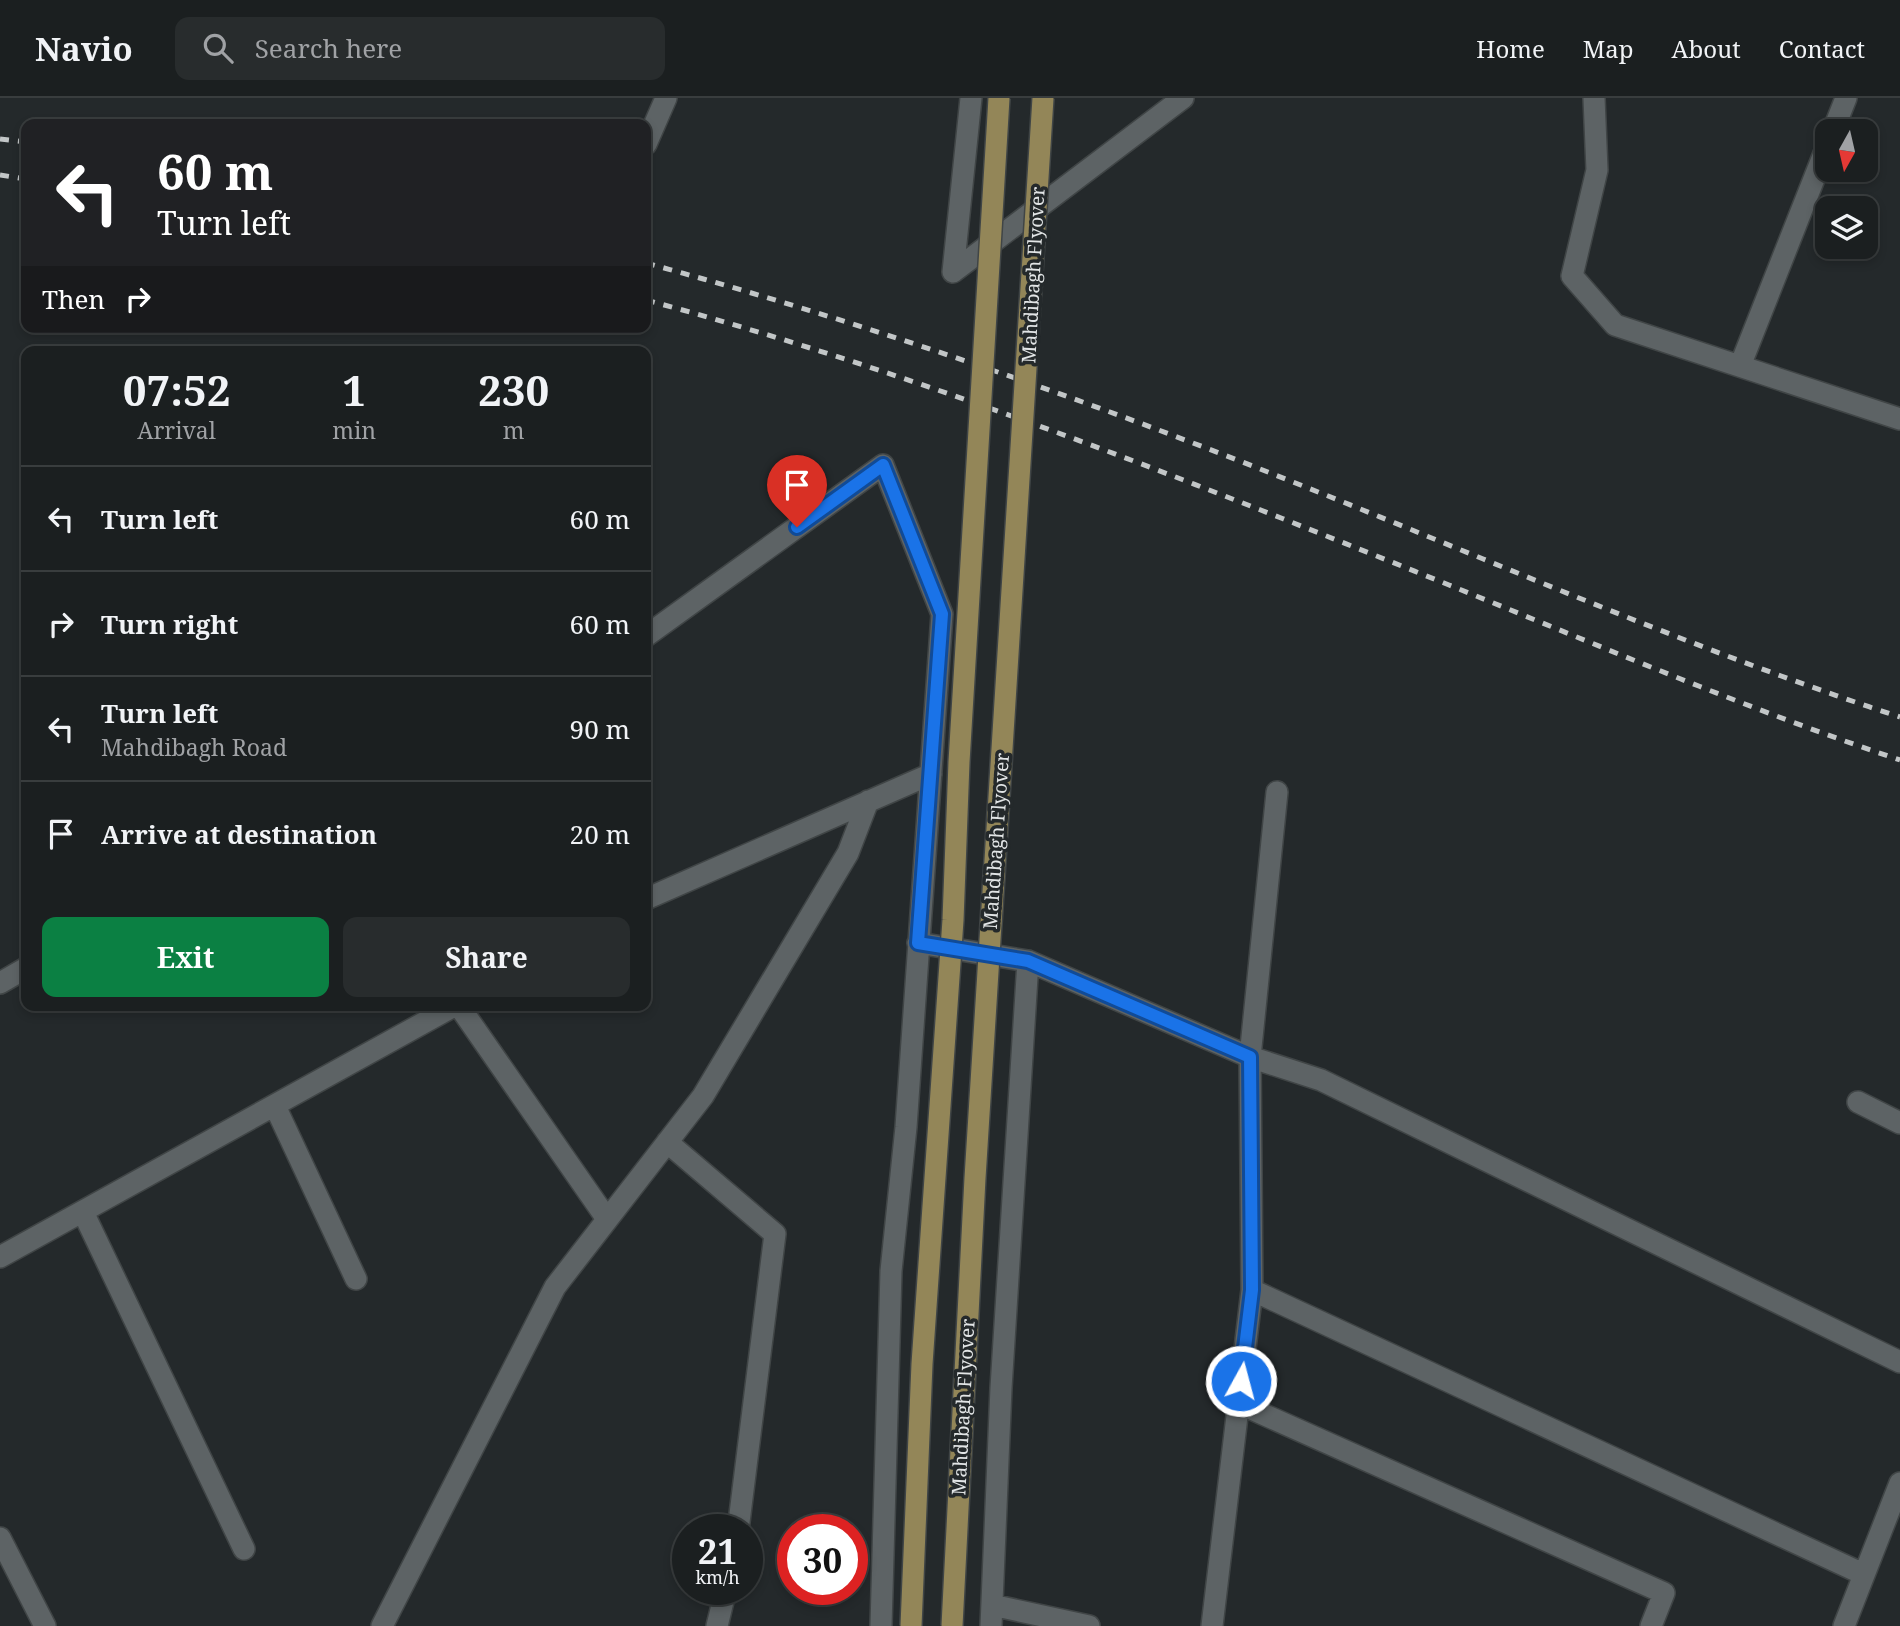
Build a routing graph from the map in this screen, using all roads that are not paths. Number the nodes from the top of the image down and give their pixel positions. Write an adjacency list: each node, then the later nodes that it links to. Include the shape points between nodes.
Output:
1 (666, 98): 9 (street)
2 (971, 98): 5 (street, via 953,272)
3 (999, 98): 47 (main road, Mahdibagh Flyover, bridge, via 953,920 922,1364)
4 (1043, 98): 48 (main road, Mahdibagh Flyover, bridge, via 975,1178)
5 (1183, 98)
6 (1594, 98): 11 (street, via 1597,170 1572,276 1615,325)
7 (1846, 98): 8 (street)
8 (1838, 119)
9 (651, 132)
10 (1815, 176): 11 (street)
11 (1740, 366): 12 (street)
12 (1900, 419)
13 (651, 632): 14 (street, via 883,465 942,614)
14 (931, 774): 16 (street); 18 (street)
15 (1277, 792): 24 (street)
16 (868, 801): 17 (street); 28 (street, via 848,853 703,1096)
17 (651, 897)
18 (918, 943): 19 (street); 46 (street, via 891,1270)
19 (1028, 961): 24 (street); 42 (street)
20 (21, 971): 21 (street)
21 (0, 983)
22 (447, 1011): 26 (street)
23 (460, 1011): 30 (street)
24 (1250, 1057): 33 (street); 34 (street, via 1321,1080)
25 (1858, 1102): 27 (street)
26 (275, 1105): 29 (street); 32 (street)
27 (1900, 1123)
28 (667, 1142): 30 (street); 37 (street, via 775,1234)
29 (83, 1212): 31 (street); 39 (street)
30 (607, 1219): 44 (street, via 555,1287)
31 (0, 1258)
32 (356, 1279)
33 (1252, 1290): 35 (street); 40 (street)
34 (1900, 1362)
35 (1238, 1404): 50 (street); 51 (street, via 1664,1593)
36 (1900, 1483): 40 (street)
37 (740, 1514)
38 (0, 1538): 43 (street)
39 (244, 1549)
40 (1863, 1574): 52 (street)
41 (722, 1605): 45 (street)
42 (992, 1615): 49 (street)
43 (45, 1626)
44 (382, 1626)
45 (717, 1626)
46 (881, 1626)
47 (911, 1626)
48 (952, 1626)
49 (1089, 1626)
50 (1212, 1626)
51 (1651, 1626)
52 (1844, 1626)

